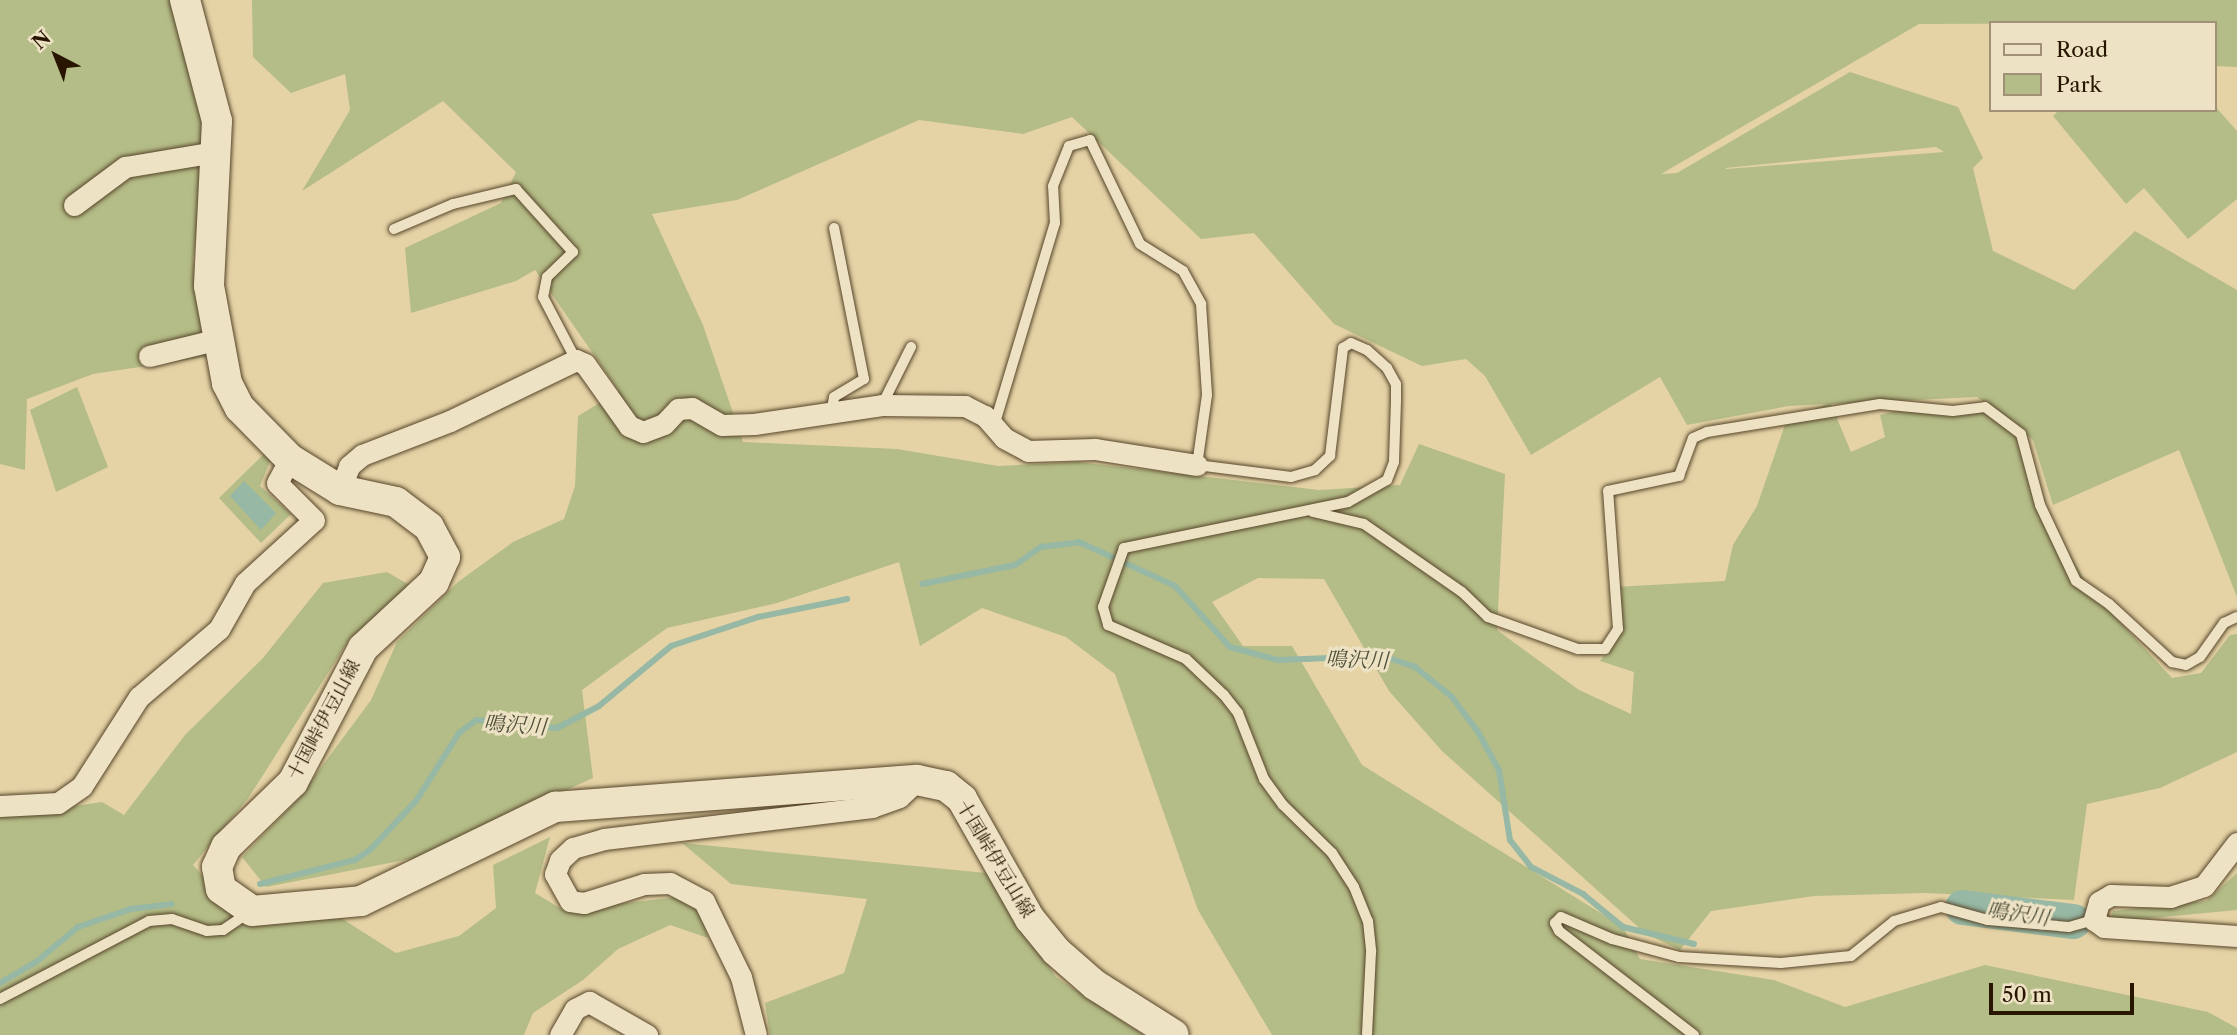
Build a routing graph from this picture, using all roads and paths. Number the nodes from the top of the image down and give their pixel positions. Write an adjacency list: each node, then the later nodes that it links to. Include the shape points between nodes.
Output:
1 (185, 0): 2 (main road, 十国峠伊豆山線, via 217,121)
2 (216, 152): 3 (street, via 125,167); 6 (main road, 十国峠伊豆山線, via 209,286)
3 (74, 205)
4 (834, 228): 11 (lane, via 864,379 834,397)
5 (394, 229): 9 (lane, via 453,204 516,188 573,252 547,277 543,297)
6 (219, 340): 8 (street); 13 (main road, 十国峠伊豆山線, via 227,383 240,408)
7 (911, 347): 10 (lane)
8 (149, 356)
9 (576, 360): 11 (street, via 585,364 629,426 643,432 664,424 678,409 692,408 722,425); 15 (street, via 450,421 362,455 349,466)
10 (882, 405): 11 (street); 12 (street, via 965,406)
11 (831, 412)
12 (994, 426): 14 (street, via 1028,451 1095,449); 14 (lane, via 1055,223 1053,186 1069,146 1090,140 1140,244 1183,271 1201,304 1208,395)
13 (290, 459): 15 (main road, 十国峠伊豆山線); 19 (street, via 277,482 314,520 245,583 219,629 139,697 82,786 58,803)
14 (1197, 465): 16 (lane, via 1291,477 1315,470 1330,456 1343,348 1351,343 1367,350 1396,384 1394,462 1387,480 1372,492)
15 (341, 490): 21 (main road, 十国峠伊豆山線, via 396,502 429,527 445,557 434,582 363,648 293,782 226,847 217,867 221,888)
16 (1310, 512): 17 (lane, via 1364,524 1462,592 1488,617 1578,649 1605,649 1618,629 1608,491 1679,476 1693,438 1707,432 1880,404 1953,411 1985,407 2021,435 2040,505 2076,581 2109,604 2172,662 2186,665 2200,657 2224,623); 29 (lane, via 1124,548 1103,607 1108,625 1186,659 1224,695 1238,713 1264,779 1283,805 1332,853 1354,887 1367,921 1371,952)
17 (2237, 617)
18 (917, 780): 21 (main road, 十国峠伊豆山線, via 555,807 360,901); 27 (street, via 899,797 872,807 604,839 573,848 559,860 555,874 570,901 584,904 644,884 670,883 704,901 741,976); 28 (main road, 十国峠伊豆山線, via 946,786 962,799 1030,919 1056,951 1095,985)
19 (0, 806)
20 (2237, 843): 22 (street, via 2204,886 2171,897 2111,895 2099,902)
21 (252, 911): 24 (lane, via 223,930 207,931 172,919 149,921)
22 (2094, 920): 23 (street, via 2104,927); 30 (lane, via 2069,927 1988,920 1941,907 1894,921 1851,956 1780,963 1679,957 1612,939 1562,917 1555,923 1559,931)
23 (2237, 936)
24 (0, 999)
25 (560, 1035): 26 (street, via 575,1009 589,1002)
26 (647, 1035)
27 (756, 1035)
28 (1174, 1035)
29 (1367, 1035)
30 (1694, 1035)

